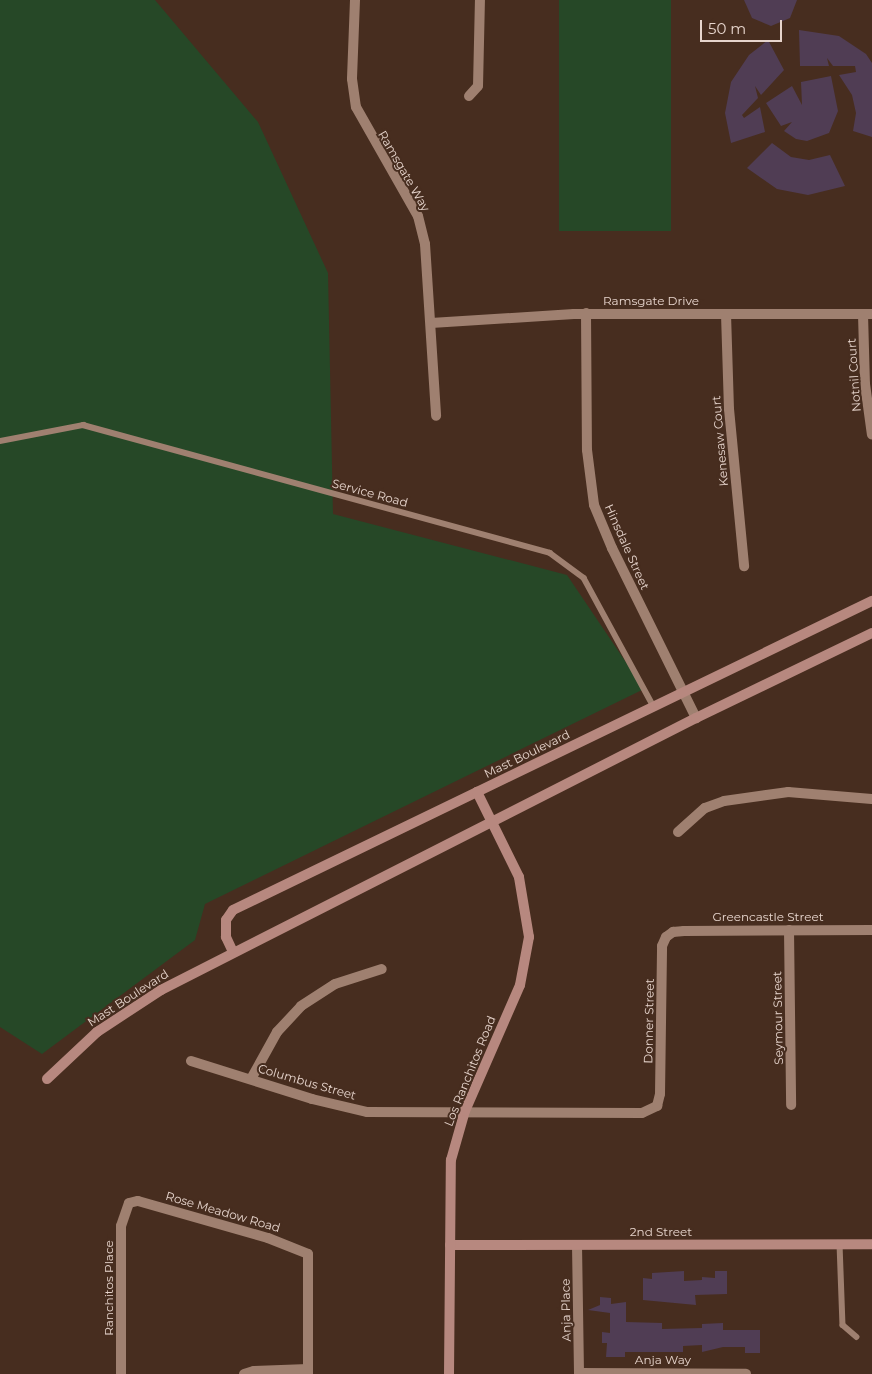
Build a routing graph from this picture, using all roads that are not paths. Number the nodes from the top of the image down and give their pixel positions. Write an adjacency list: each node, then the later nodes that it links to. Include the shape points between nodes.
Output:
1 (355, 0): 7 (street, Ramsgate Way, via 352,79 356,107 418,216 425,244)
2 (480, 0): 3 (street, via 478,86)
3 (470, 96)
4 (586, 314): 5 (street, Ramsgate Drive); 7 (street, Ramsgate Drive); 14 (street, Hinsdale Street, via 587,450 594,505)
5 (726, 314): 6 (street, Ramsgate Drive); 11 (street, Kenesaw Court, via 729,409)
6 (867, 314): 9 (street, Notnil Court, via 865,384)
7 (431, 322): 8 (street, Ramsgate Way)
8 (436, 416)
9 (872, 435)
10 (0, 441): 15 (lane, Service Road, via 83,425 550,553 584,578)
11 (744, 566)
12 (872, 601): 14 (street, Mast Boulevard)
13 (872, 633): 16 (street, Mast Boulevard)
14 (683, 693): 15 (street, Mast Boulevard); 16 (street, Hinsdale Street)
15 (654, 707): 17 (street, Mast Boulevard)
16 (696, 718): 19 (street, Mast Boulevard)
17 (477, 792): 19 (street, Los Ranchitos Road); 24 (street, Mast Boulevard, via 233,910 226,920 226,937)
18 (872, 799): 20 (street, via 788,792 724,801 704,808)
19 (492, 821): 24 (street, Mast Boulevard); 31 (street, Los Ranchitos Road, via 523,890 528,921 528,955 520,986)
20 (678, 832)
21 (789, 930): 22 (street, Greencastle Street); 23 (street, Greencastle Street, via 684,931 673,932); 29 (street, Seymour Street)
22 (872, 930)
23 (666, 937): 30 (street, Donner Street, via 662,946 662,1070)
24 (233, 952): 27 (street, Mast Boulevard, via 161,990 97,1032)
25 (382, 970): 28 (street, via 335,984 301,1006 277,1032)
26 (191, 1061): 28 (street, Columbus Street)
27 (47, 1079)
28 (251, 1079): 31 (street, Columbus Street, via 312,1099 367,1112)
29 (791, 1105)
30 (657, 1106): 31 (street, Columbus Street, via 642,1113)
31 (465, 1111): 35 (street, Los Ranchitos Road, via 451,1160)
32 (129, 1203): 38 (street, Rose Meadow Road, via 138,1201 268,1238 308,1254); 40 (street, Ranchitos Place, via 121,1226)
33 (840, 1244): 34 (street, 2nd Street); 36 (street, 2nd Street); 37 (lane, via 843,1325)
34 (872, 1244)
35 (450, 1245): 36 (street, 2nd Street); 42 (street, Los Ranchitos Road)
36 (577, 1245): 39 (street, Anja Place)
37 (858, 1337)
38 (308, 1371): 41 (street, via 254,1370)
39 (579, 1373): 43 (street, Anja Way)
40 (121, 1374)
41 (244, 1374)
42 (449, 1374)
43 (746, 1374)

